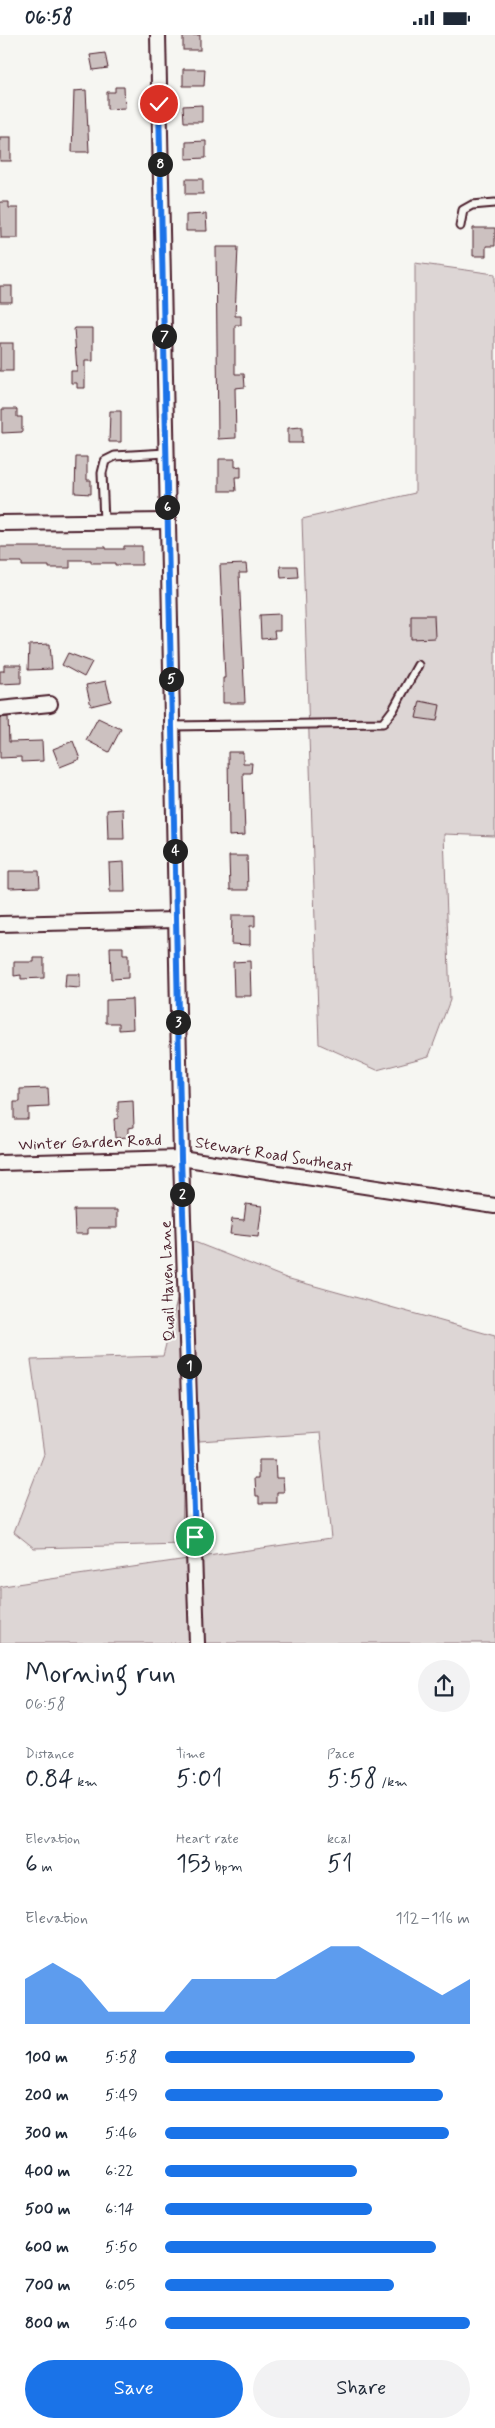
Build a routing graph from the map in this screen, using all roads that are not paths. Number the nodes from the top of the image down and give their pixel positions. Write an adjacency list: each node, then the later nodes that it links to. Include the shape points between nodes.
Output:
1 (158, 35): 4 (street, Stewart Road Southeast)
2 (495, 203): 3 (lane, via 472,205 463,210)
3 (460, 226)
4 (166, 453): 5 (street, Stewart Road Southeast); 6 (lane, via 115,456 105,461 102,479)
5 (167, 521): 6 (street); 11 (street, Stewart Road Southeast)
6 (104, 522): 7 (street)
7 (0, 523)
8 (418, 665): 11 (lane, via 383,723)
9 (50, 704): 10 (street)
10 (0, 709)
11 (172, 726): 12 (street, Stewart Road Southeast)
12 (177, 920): 13 (street); 14 (street, Stewart Road Southeast)
13 (0, 924)
14 (181, 1158): 15 (street, Winter Garden Road); 16 (street, Stewart Road Southeast); 17 (street, Quail Haven Lane)
15 (0, 1163)
16 (495, 1206)
17 (197, 1643)

